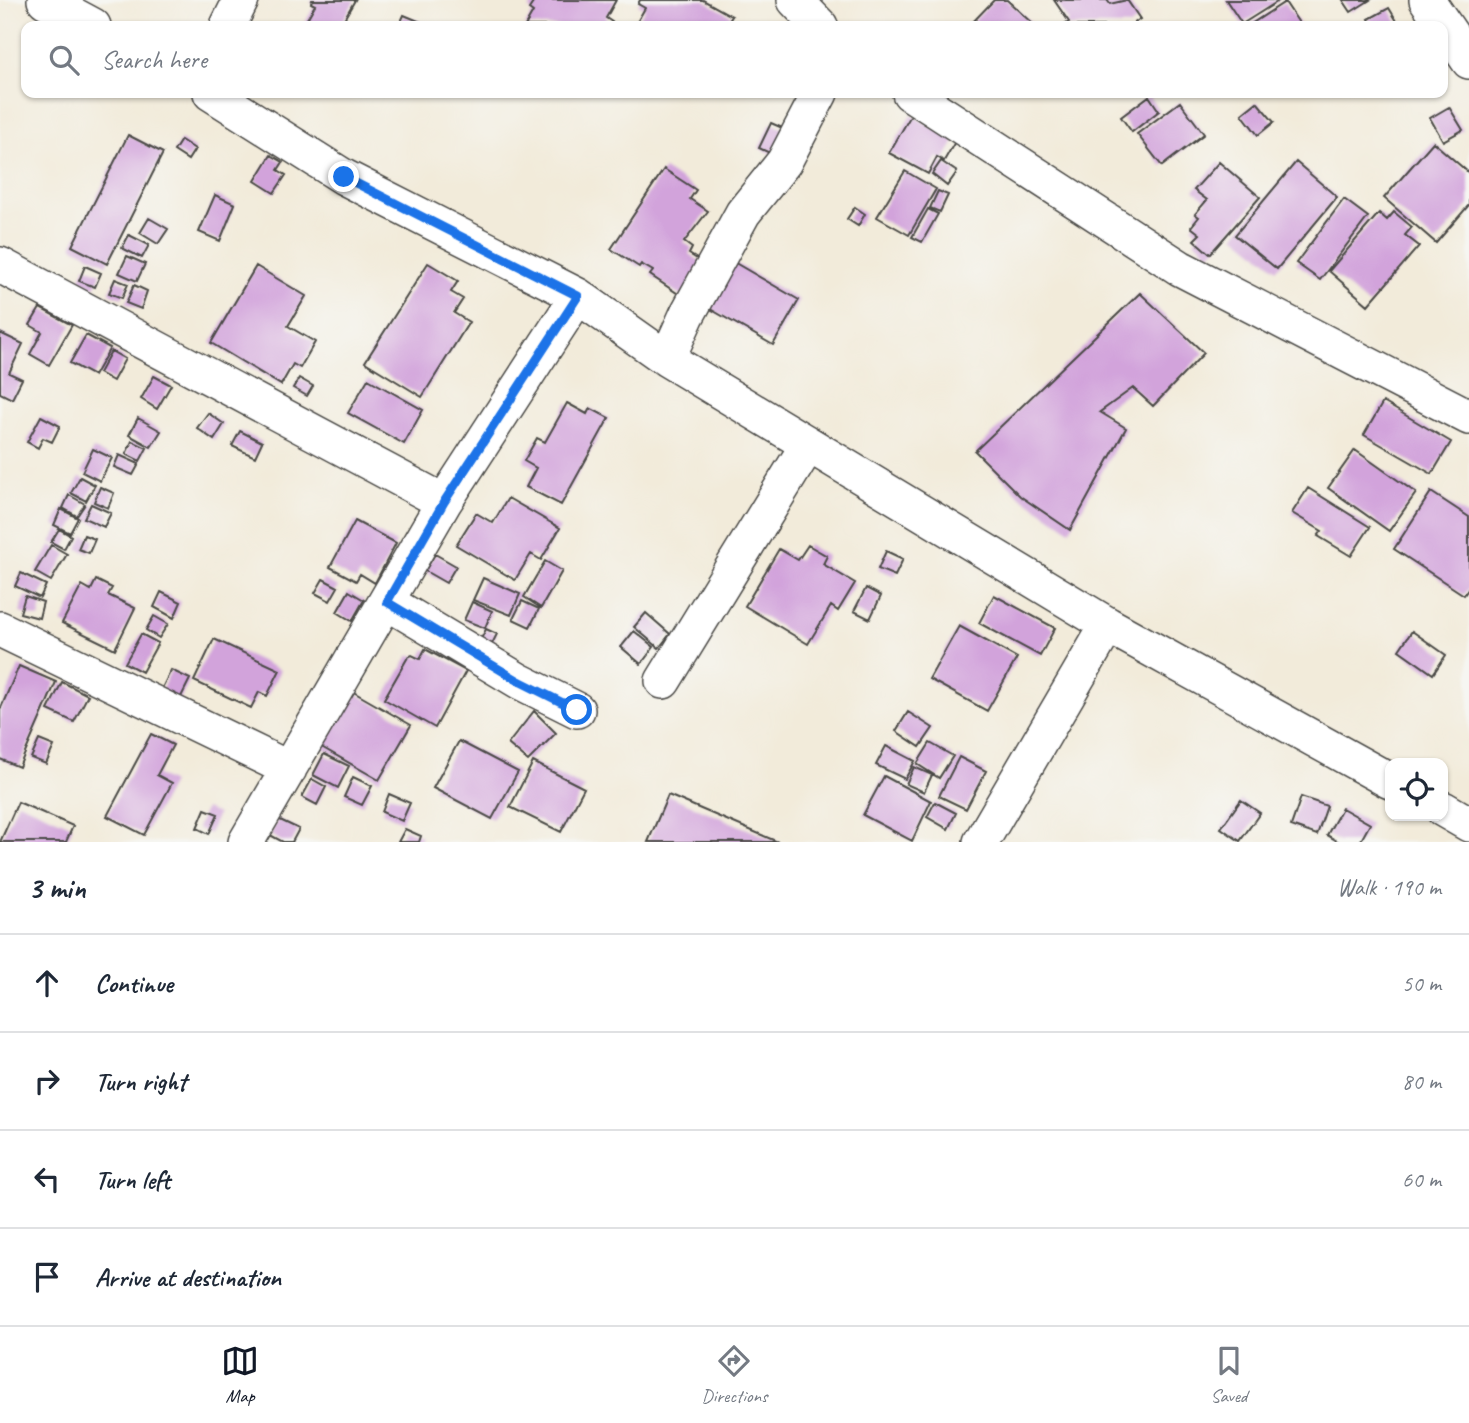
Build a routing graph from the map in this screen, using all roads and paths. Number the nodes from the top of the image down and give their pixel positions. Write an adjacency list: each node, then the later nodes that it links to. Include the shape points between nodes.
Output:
1 (45, 0): 5 (street)
2 (241, 0): 6 (street)
3 (795, 0): 7 (street)
4 (1427, 0): 8 (street)
5 (84, 21)
6 (230, 21)
7 (815, 21)
8 (1441, 21)
9 (1448, 30): 10 (street)
10 (1469, 61)
11 (219, 98): 15 (street, via 344,177)
12 (817, 98): 16 (street, via 784,162 743,213)
13 (919, 98): 17 (street, via 1180,268)
14 (0, 265): 19 (street)
15 (578, 296): 16 (street); 19 (street)
16 (667, 359): 18 (street)
17 (1469, 417)
18 (808, 445): 21 (street); 23 (street)
19 (444, 502): 20 (street)
20 (387, 602): 24 (street); 25 (street)
21 (1108, 625): 26 (street); 30 (street)
22 (0, 629): 25 (street)
23 (663, 681)
24 (577, 710)
25 (289, 769): 29 (street)
26 (1385, 778)
27 (1448, 812): 28 (street)
28 (1469, 824)
29 (246, 842)
30 (981, 842)

